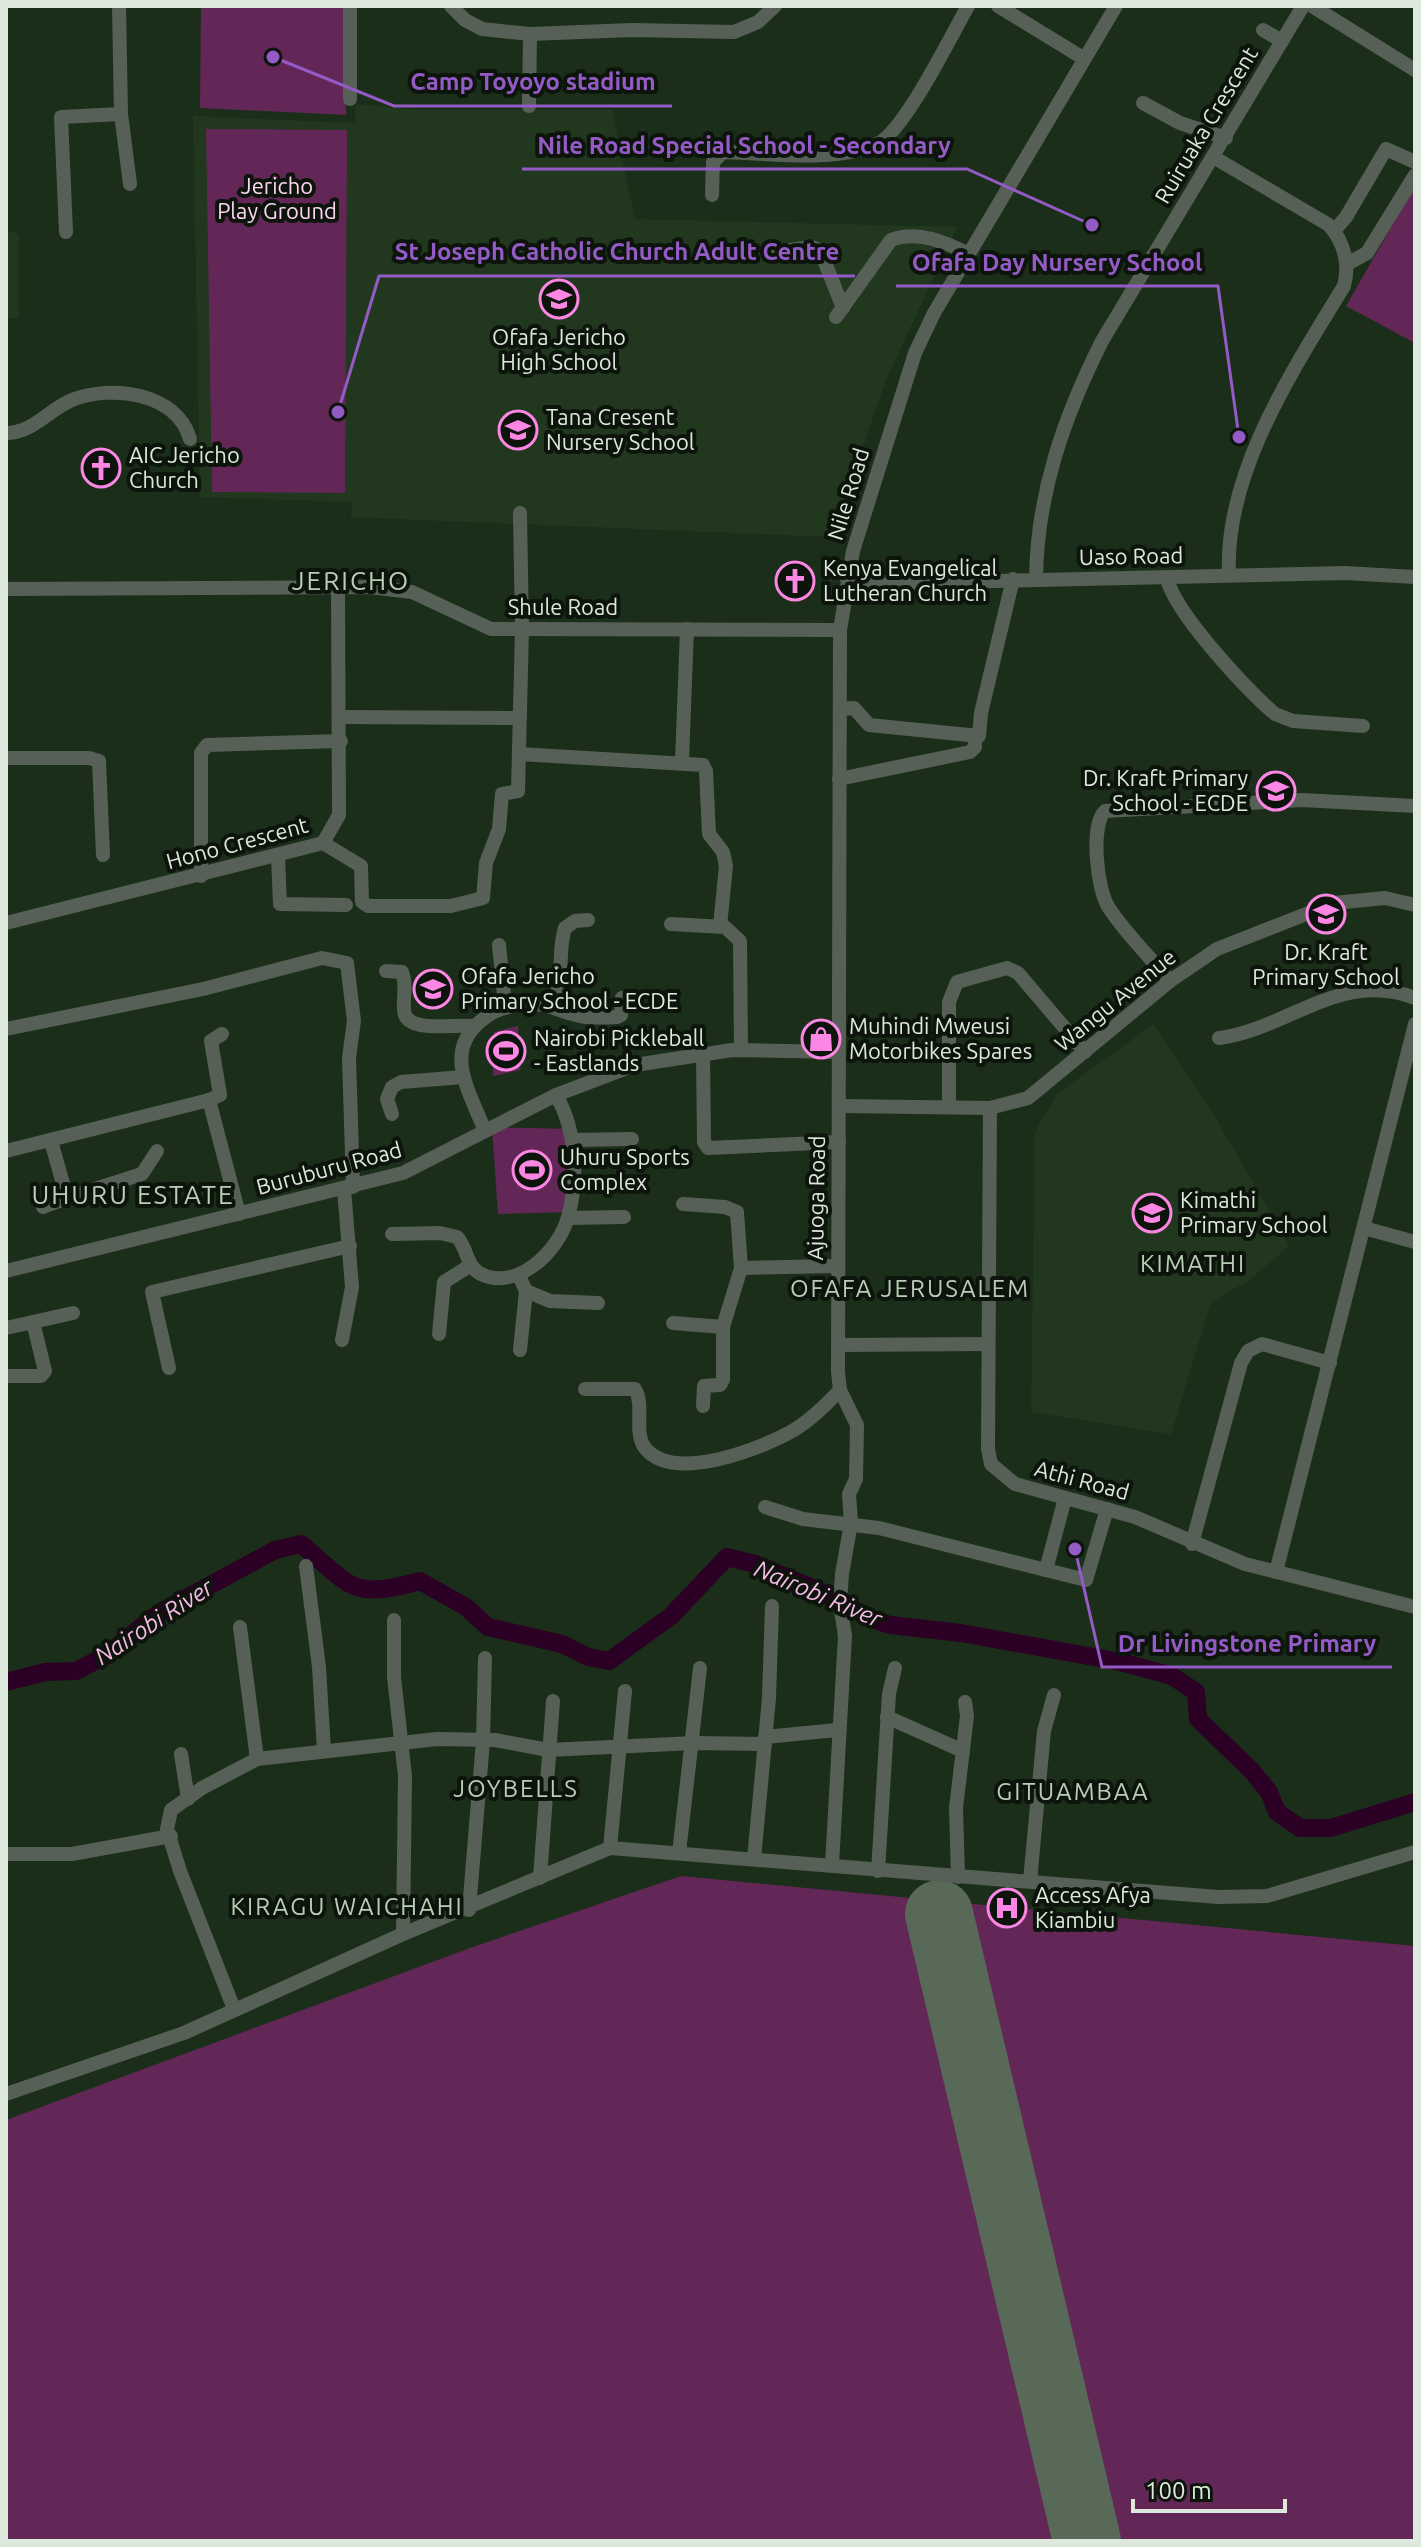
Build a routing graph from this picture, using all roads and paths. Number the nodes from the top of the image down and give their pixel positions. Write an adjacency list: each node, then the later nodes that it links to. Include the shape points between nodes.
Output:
1 (119, 6): 18 (street)
2 (350, 6): 15 (street)
3 (451, 6): 11 (street, via 482,29)
4 (775, 6): 11 (street, via 758,22 734,32)
5 (968, 6): 24 (street, via 909,107 880,143 851,152 723,152 713,162)
6 (998, 6): 13 (street)
7 (1116, 6): 13 (street, Nile Road)
8 (1303, 6): 12 (street, Ruiruaka Crescent)
9 (1312, 6): 14 (street)
10 (1263, 30): 12 (street)
11 (530, 34): 17 (street)
12 (1282, 41): 19 (street, Ruiruaka Crescent)
13 (1083, 58): 28 (street, Nile Road)
14 (1415, 70)
15 (350, 99)
16 (1143, 103): 19 (street, via 1180,123)
17 (529, 106)
18 (121, 114): 23 (street); 26 (street, via 61,117)
19 (1226, 138): 20 (street, Ruiruaka Crescent)
20 (1215, 158): 25 (street); 38 (street, Ruiruaka Crescent, via 1102,341 1070,407 1042,499)
21 (1415, 162): 25 (street, via 1386,149)
22 (1415, 175): 29 (street, via 1367,253)
23 (130, 184)
24 (712, 195)
25 (1334, 231): 29 (street)
26 (66, 232)
27 (767, 253): 28 (street, via 820,250 839,313 891,240 931,238)
28 (969, 254): 36 (street, Nile Road, via 915,353)
29 (1347, 264): 33 (street, via 1344,286 1262,430 1232,526)
30 (6, 433): 31 (street, via 22,431 75,399 118,395 160,402 183,419)
31 (190, 439)
32 (520, 513): 41 (street)
33 (1229, 575): 34 (street, Uaso Road); 35 (street, Uaso Road)
34 (1415, 577)
35 (1167, 578): 38 (street, Uaso Road); 47 (street, via 1191,622 1275,714 1293,721)
36 (847, 579): 37 (street, Uaso Road); 43 (street, Nile Road)
37 (1013, 579): 38 (street, Uaso Road); 48 (street, via 981,713 981,734)
38 (1036, 579)
39 (6, 589): 40 (street, Shule Road)
40 (338, 589): 41 (street, Shule Road, via 412,592 479,626); 45 (street, Hono Crescent)
41 (522, 629): 42 (street, Shule Road); 46 (street)
42 (687, 629): 43 (street, Shule Road); 52 (street)
43 (840, 630): 44 (street, Nile Road)
44 (840, 709): 48 (street, via 854,708 869,725); 53 (street, Nile Road)
45 (340, 717): 46 (street); 49 (street, Hono Crescent)
46 (520, 718): 50 (street)
47 (1363, 726)
48 (975, 736): 53 (street, via 970,752)
49 (341, 741): 55 (street, Hono Crescent, via 339,815); 58 (street, via 207,745 201,753)
50 (519, 754): 52 (street); 55 (street, via 518,791 502,794 481,901 368,906 362,902 361,866)
51 (6, 758): 56 (street, via 99,761)
52 (682, 761): 64 (street, via 700,763 706,771 709,834 726,866)
53 (839, 779): 79 (street, Nile Road)
54 (1415, 806): 67 (street, via 1302,800 1105,811 1098,817 1095,835 1105,900)
55 (323, 843): 57 (street, Hono Crescent)
56 (103, 855)
57 (278, 857): 58 (street, Hono Crescent); 59 (street, via 280,904)
58 (201, 876): 62 (street, Hono Crescent)
59 (346, 905)
60 (1415, 905): 67 (street, Wangu Avenue, via 1385,898 1334,903 1217,949)
61 (588, 920): 71 (street, via 565,928 562,979)
62 (6, 923)
63 (671, 924): 64 (street)
64 (720, 926): 77 (street, via 740,941)
65 (499, 945): 70 (street)
66 (386, 971): 73 (street, via 402,972 408,1021)
67 (1170, 981): 80 (street, Wangu Avenue)
68 (622, 998): 71 (street, via 617,1017 574,1017)
69 (1415, 998): 76 (street, via 1390,989 1355,991)
70 (505, 1005): 71 (street); 73 (street)
71 (550, 1007)
72 (1415, 1024): 102 (street)
73 (471, 1026): 81 (street, via 462,1044)
74 (6, 1029): 95 (street, via 203,989 322,958 347,963 354,1021)
75 (222, 1034): 83 (street, via 211,1041 220,1095)
76 (1219, 1038)
77 (741, 1050): 78 (street, Buruburu Road); 79 (street, Buruburu Road)
78 (703, 1052): 82 (street, Buruburu Road, via 635,1065); 92 (street, via 708,1148)
79 (838, 1052): 84 (street, Ajuoga Road)
80 (1085, 1052): 85 (street, via 1013,970 957,982 949,1002); 86 (street, Wangu Avenue, via 1028,1098)
81 (463, 1077): 87 (street, via 401,1082 387,1099); 88 (street)
82 (556, 1095): 88 (street, Buruburu Road); 90 (street)
83 (209, 1100): 91 (street); 99 (street)
84 (840, 1106): 85 (street, Wangu Avenue); 92 (street, Ajuoga Road)
85 (949, 1107): 86 (street, Wangu Avenue)
86 (990, 1108): 120 (street, Athi Road)
87 (392, 1114)
88 (485, 1131): 95 (street, Buruburu Road, via 414,1168)
89 (632, 1139): 90 (street)
90 (572, 1140): 101 (street)
91 (51, 1141): 93 (street); 96 (street)
92 (839, 1142): 107 (street, Ajuoga Road)
93 (6, 1151)
94 (157, 1151): 96 (street, via 142,1174)
95 (349, 1188): 99 (street, Buruburu Road); 105 (street)
96 (67, 1198): 98 (street)
97 (683, 1204): 108 (street, via 737,1212)
98 (43, 1207)
99 (239, 1214): 109 (street, Buruburu Road)
100 (624, 1217): 101 (street)
101 (568, 1218): 110 (street, via 543,1257)
102 (1364, 1228): 104 (street); 123 (street)
103 (392, 1234): 106 (street, via 449,1234 462,1243)
104 (1415, 1242)
105 (350, 1246): 119 (street, via 352,1287); 124 (street, via 152,1292)
106 (471, 1265): 110 (street, via 491,1278); 118 (street, via 444,1282)
107 (837, 1266): 108 (street); 121 (street, Ajuoga Road)
108 (741, 1268): 116 (street)
109 (6, 1271)
110 (519, 1276): 111 (street)
111 (526, 1291): 112 (street, via 550,1301); 122 (street)
112 (598, 1303)
113 (73, 1313): 114 (street)
114 (33, 1322): 117 (street); 125 (street, via 45,1371 41,1376)
115 (673, 1323): 116 (street)
116 (723, 1327): 128 (street, via 723,1380 704,1386)
117 (6, 1328)
118 (439, 1334)
119 (342, 1340)
120 (988, 1344): 121 (street); 129 (street, Athi Road, via 991,1464 1015,1484)
121 (839, 1345): 127 (street, Ajuoga Road)
122 (520, 1350)
123 (1330, 1363): 133 (street, via 1262,1344 1248,1351); 136 (street)
124 (169, 1368)
125 (6, 1376)
126 (585, 1389): 127 (street, via 635,1389 644,1447 659,1458 689,1463 763,1445 820,1412)
127 (840, 1390): 132 (street, Ajuoga Road, via 857,1425)
128 (703, 1406)
129 (1065, 1498): 131 (street, Athi Road); 135 (street)
130 (765, 1507): 132 (street, via 803,1519)
131 (1107, 1509): 133 (street, Athi Road); 135 (street, via 1088,1578)
132 (851, 1523): 135 (street); 149 (street, Ajuoga Road, via 842,1574 845,1636)
133 (1192, 1544): 136 (street, Athi Road)
134 (306, 1566): 156 (street)
135 (1046, 1570)
136 (1276, 1572): 138 (street, Athi Road)
137 (772, 1606): 150 (street)
138 (1415, 1607)
139 (394, 1620): 152 (street)
140 (240, 1627): 159 (street)
141 (485, 1658): 151 (street)
142 (700, 1668): 153 (street)
143 (895, 1668): 148 (street)
144 (625, 1691): 154 (street)
145 (1054, 1695): 171 (street, via 1044,1731)
146 (553, 1701): 155 (street)
147 (965, 1702): 157 (street)
148 (887, 1717): 157 (street); 168 (street)
149 (837, 1730): 150 (street); 167 (street, Ajuoga Road)
150 (765, 1740): 153 (street); 166 (street)
151 (483, 1741): 152 (street); 155 (street); 172 (street)
152 (400, 1743): 156 (street); 173 (street, via 405,1776)
153 (694, 1743): 154 (street); 164 (street)
154 (619, 1747): 155 (street); 162 (street)
155 (548, 1750): 170 (street)
156 (324, 1751): 159 (street)
157 (963, 1751): 169 (street, via 956,1808)
158 (181, 1754): 160 (street)
159 (257, 1759): 160 (street)
160 (188, 1799): 161 (street, via 168,1816)
161 (171, 1836): 165 (street, via 72,1854); 174 (street)
162 (610, 1848): 164 (street); 170 (street)
163 (1415, 1852): 171 (street, via 1267,1896 1218,1897)
164 (679, 1853): 166 (street)
165 (6, 1854)
166 (754, 1859): 167 (street)
167 (832, 1865): 168 (street)
168 (878, 1871): 169 (street)
169 (958, 1877): 171 (street)
170 (540, 1878): 172 (street)
171 (1030, 1881)
172 (469, 1910): 173 (street)
173 (403, 1934): 174 (street)
174 (234, 2009): 175 (street, via 184,2033)
175 (6, 2094)

